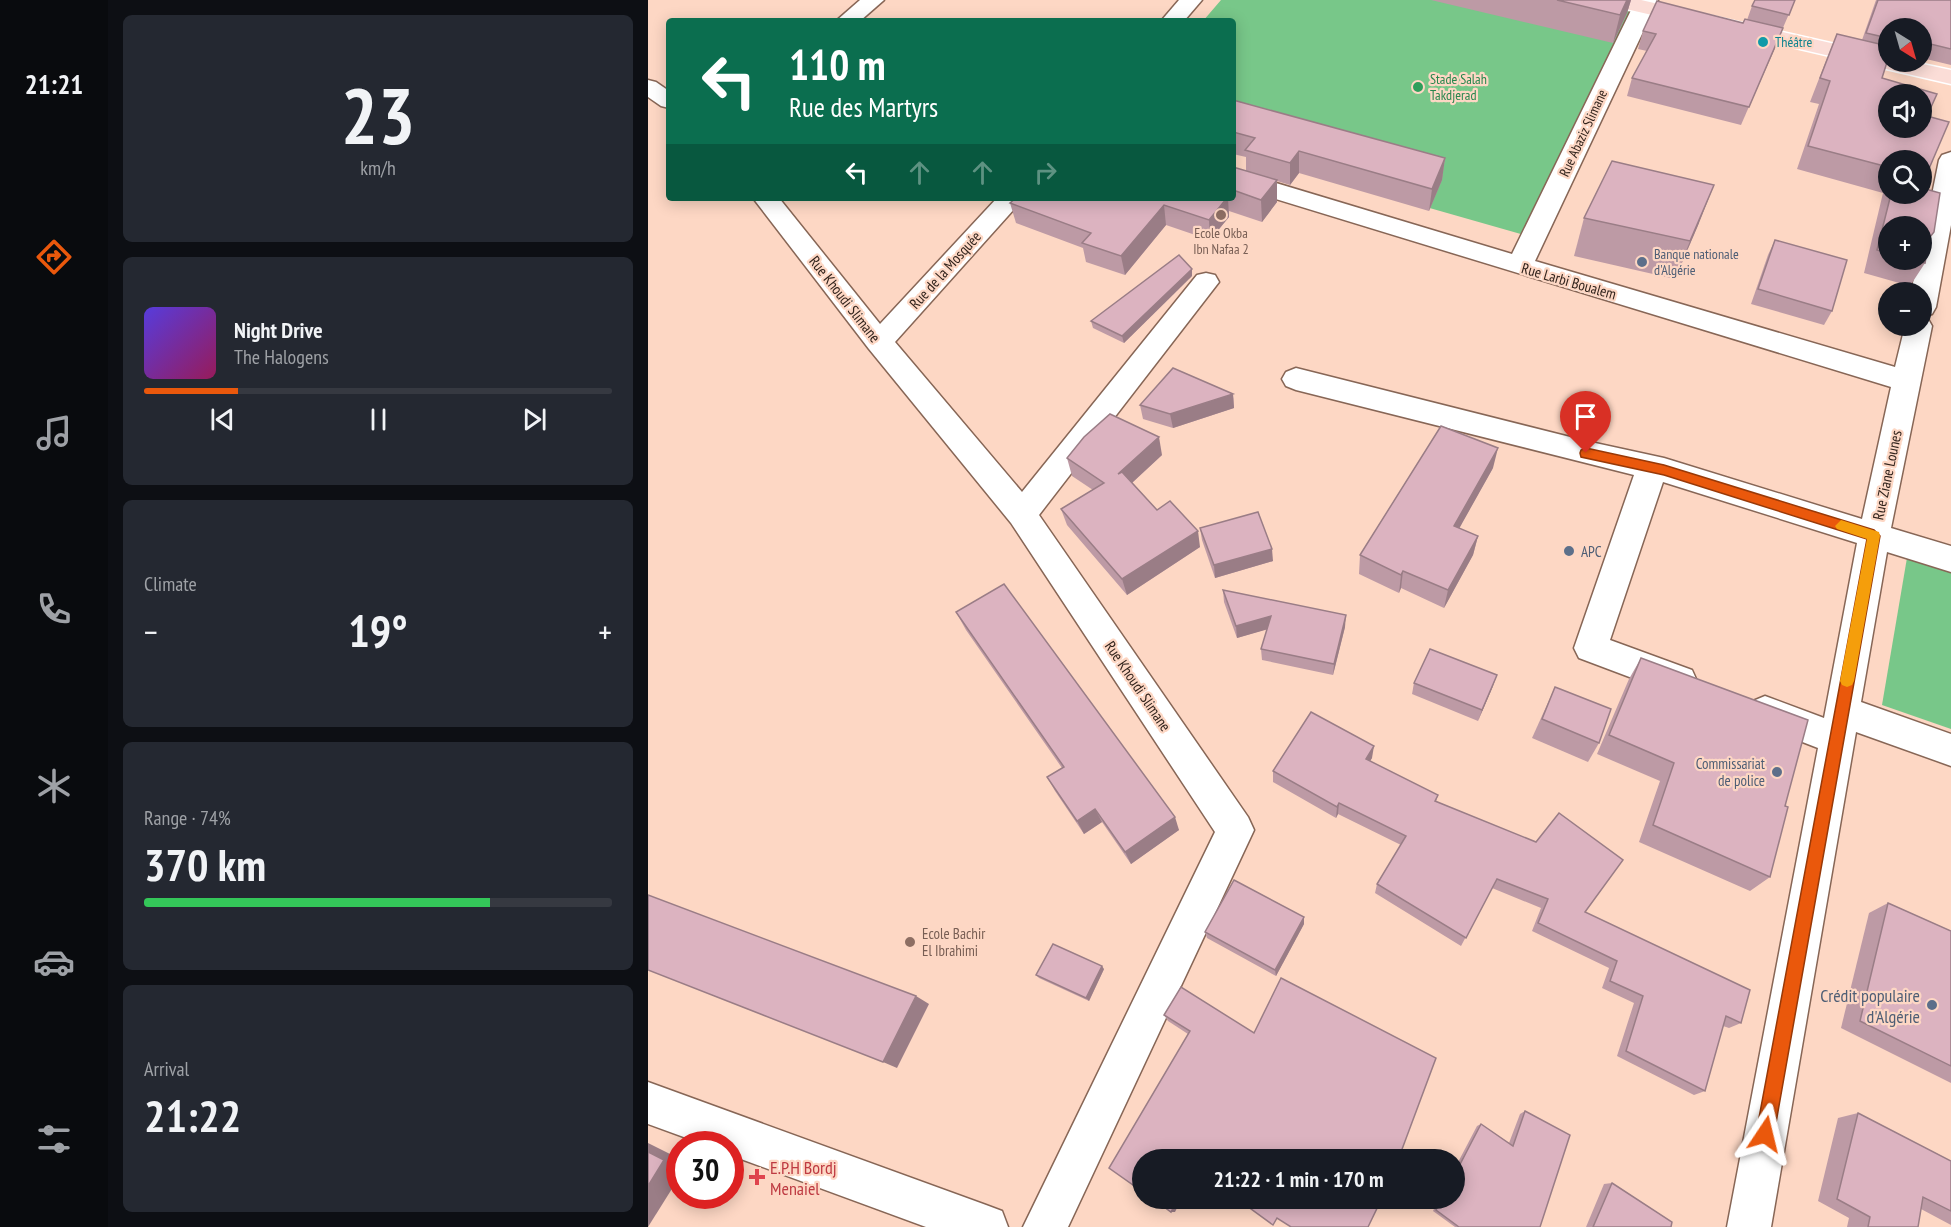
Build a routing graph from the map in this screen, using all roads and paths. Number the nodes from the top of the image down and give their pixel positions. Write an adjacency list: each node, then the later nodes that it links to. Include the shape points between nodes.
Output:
1 (873, 0): 5 (street)
2 (1191, 0): 6 (street)
3 (1613, 0): 4 (main road)
4 (1645, 3): 7 (main road); 12 (street, Rue Abaziz Slimane)
5 (851, 18)
6 (1175, 18)
7 (1951, 77)
8 (1951, 160): 14 (street)
9 (1236, 179): 12 (street, Rue Larbi Boualem)
10 (768, 201): 16 (street, Rue Khoudi Slimane)
11 (1008, 201): 16 (street, Rue de la Mosquée)
12 (1520, 266): 18 (street, Rue Larbi Boualem)
13 (1206, 282): 20 (street)
14 (1927, 282)
15 (1916, 336): 18 (street, Rue Ziane Lounes)
16 (879, 342): 20 (street, Rue Khoudi Slimane)
17 (1296, 379): 19 (street)
18 (1907, 381): 21 (street, Rue Ziane Lounes)
19 (1652, 468): 21 (street); 23 (street, via 1591,648 1725,697)
20 (1022, 513): 27 (street, Rue Khoudi Slimane, via 1234,830)
21 (1874, 536): 22 (street); 23 (street, Rue Ziane Lounes)
22 (1951, 559)
23 (1839, 725): 24 (street); 28 (street, Rue Ziane Lounes)
24 (1951, 750)
25 (648, 1103): 26 (street)
26 (985, 1227)
27 (1045, 1227)
28 (1749, 1227)

